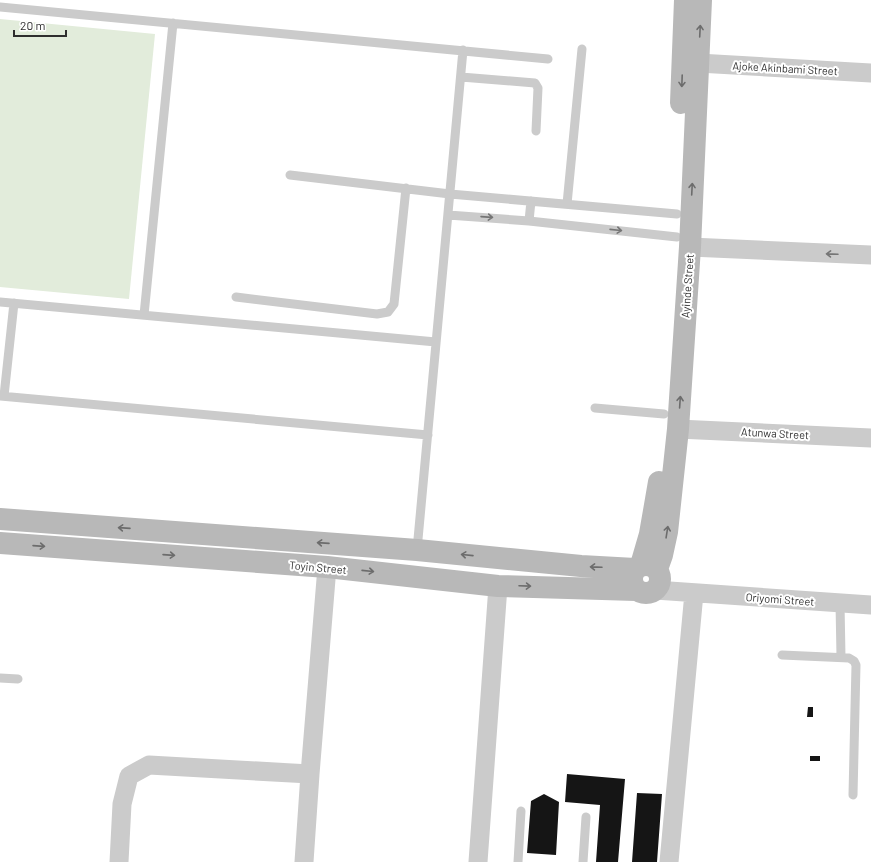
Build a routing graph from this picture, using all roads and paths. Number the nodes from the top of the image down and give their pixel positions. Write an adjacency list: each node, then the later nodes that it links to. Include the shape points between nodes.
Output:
1 (685, 0): 17 (street, Ayinde Street, one-way to 17)
2 (701, 0): 8 (street, Ayinde Street, one-way to 2)
3 (0, 7): 4 (lane)
4 (173, 23): 6 (lane); 25 (lane)
5 (582, 49): 16 (lane)
6 (463, 50): 7 (lane); 10 (lane)
7 (548, 59)
8 (698, 63): 9 (street, Ajoke Akinbami Street); 20 (street, Ayinde Street, one-way to 8)
9 (871, 74)
10 (461, 77): 11 (lane, via 535,83 538,88); 14 (lane)
11 (536, 131)
12 (290, 175): 13 (lane)
13 (406, 188): 14 (lane); 22 (lane, via 394,304 388,312 377,314)
14 (450, 194): 15 (lane); 18 (lane)
15 (531, 200): 16 (lane); 19 (lane)
16 (567, 204): 17 (lane)
17 (677, 214): 20 (street, Ayinde Street)
18 (448, 215): 19 (lane, one-way to 19); 26 (lane)
19 (529, 221): 20 (lane, one-way to 20)
20 (683, 242): 21 (street, one-way to 20); 29 (street, Ayinde Street)
21 (871, 255)
22 (236, 297)
23 (0, 302): 24 (lane)
24 (14, 303): 25 (lane); 27 (lane)
25 (144, 315): 26 (lane)
26 (436, 342): 30 (lane)
27 (2, 396): 30 (lane)
28 (595, 408): 29 (lane)
29 (671, 421): 31 (street, Atunwa Street); 36 (street, Ayinde Street, via 667,532 662,555)
30 (428, 435): 34 (lane)
31 (871, 438)
32 (0, 519): 34 (street, Toyin Street, one-way to 32)
33 (0, 543): 35 (street, Toyin Street, one-way to 35)
34 (417, 550): 36 (street, Toyin Street, one-way to 34, via 581,566)
35 (327, 567): 37 (street, Toyin Street, one-way to 37); 45 (street)
36 (647, 577): 37 (street, Toyin Street, one-way to 36); 38 (street, Toyin Street)
37 (498, 586): 51 (street)
38 (692, 592): 39 (street, Oriyomi Street); 54 (street)
39 (840, 603): 40 (street, Oriyomi Street); 42 (lane)
40 (871, 605)
41 (782, 655): 42 (lane)
42 (841, 657): 46 (lane, via 849,658 856,665)
43 (0, 678): 44 (lane)
44 (18, 679)
45 (310, 774): 49 (street, via 149,765 129,776 122,804); 50 (street)
46 (853, 795)
47 (521, 811): 52 (lane)
48 (586, 817): 53 (lane)
49 (119, 862)
50 (304, 862)
51 (478, 862)
52 (518, 862)
53 (583, 862)
54 (669, 862)

